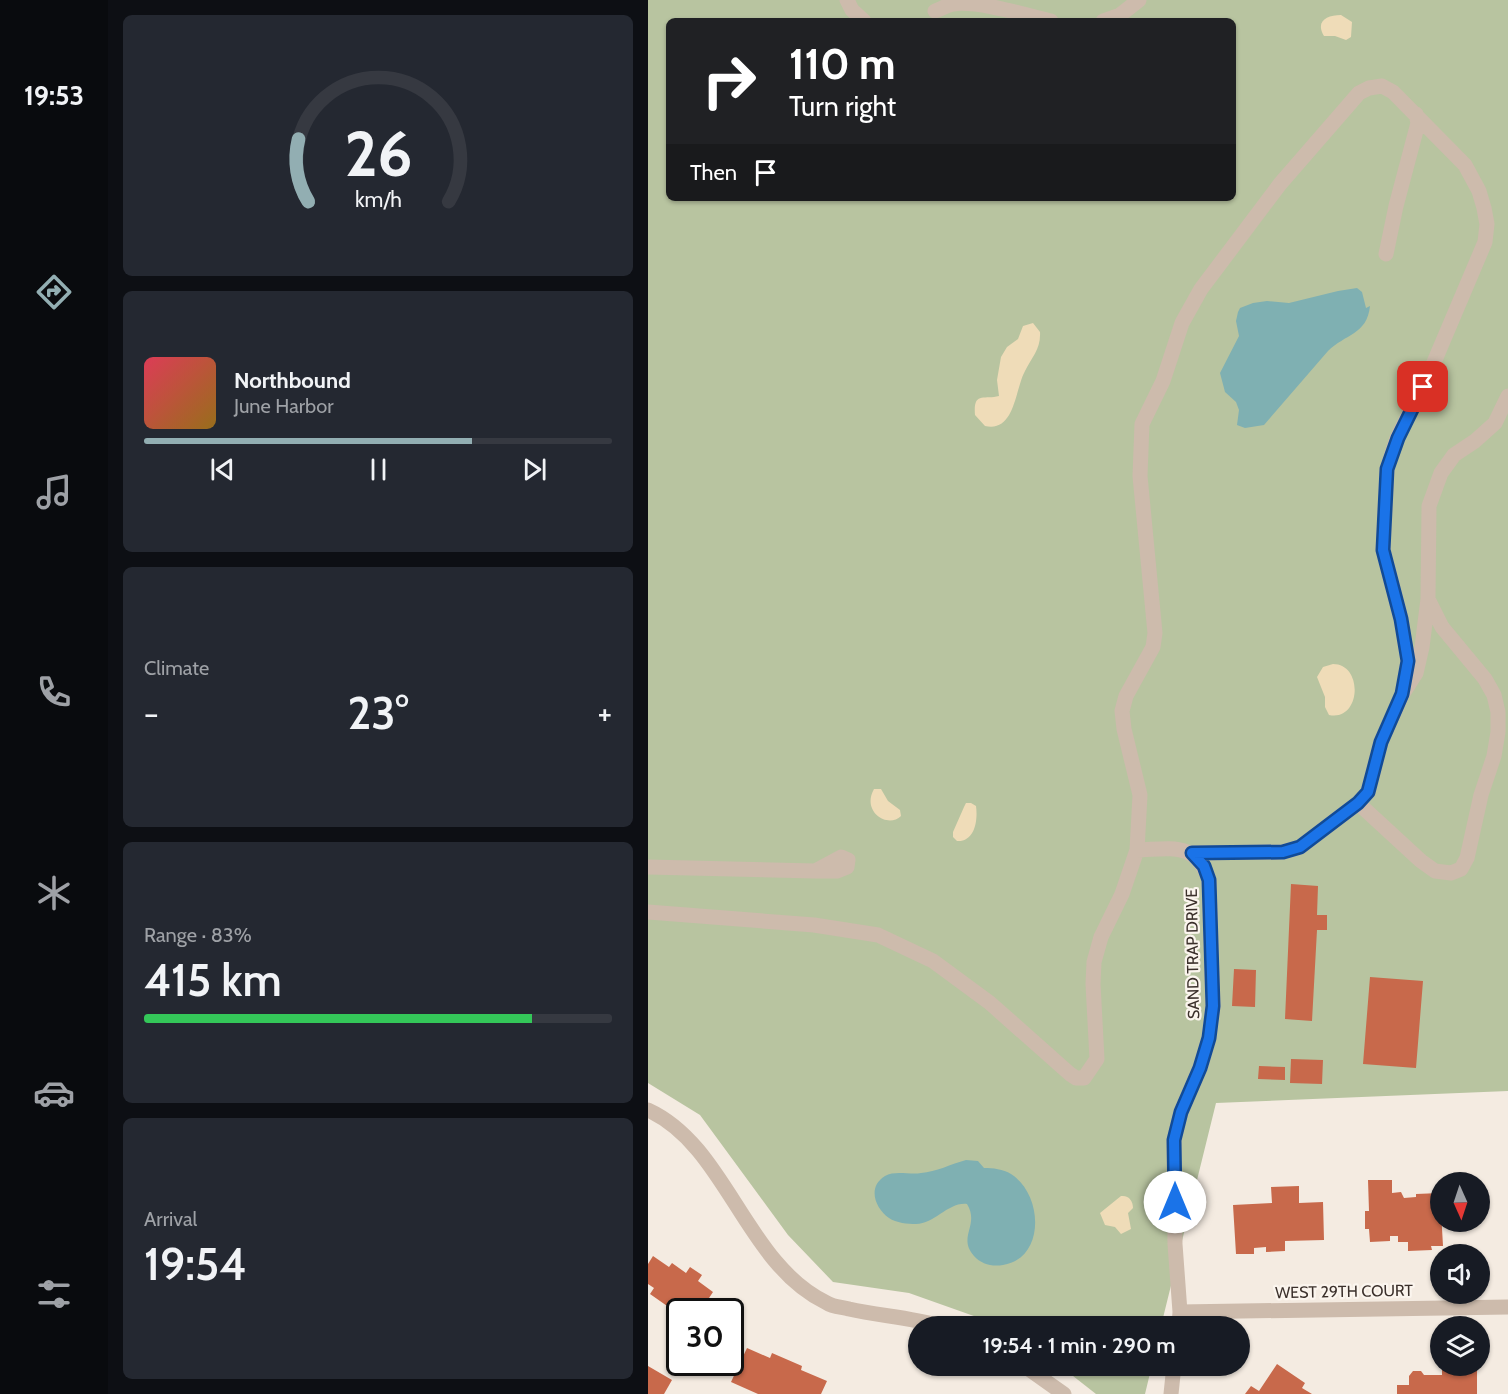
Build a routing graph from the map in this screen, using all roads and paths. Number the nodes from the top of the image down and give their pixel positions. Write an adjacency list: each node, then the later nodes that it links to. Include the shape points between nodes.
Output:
1 (845, 0): 5 (street); 6 (street)
2 (1138, 0): 8 (street)
3 (959, 1): 4 (street); 7 (street)
4 (934, 11)
5 (844, 18)
6 (861, 18)
7 (1039, 18)
8 (1112, 18)
9 (1416, 114): 10 (street); 11 (street, via 1418,123); 17 (street, via 1393,92 1382,86 1369,88 1359,93 1326,129 1201,289 1182,322 1163,381 1142,424 1141,498 1155,633 1151,653 1125,696 1122,711 1140,795)
10 (1434, 132): 11 (street, via 1421,133); 15 (street, via 1465,165 1479,191 1487,224 1485,242 1387,469 1383,550 1408,661)
11 (1413, 139): 12 (street)
12 (1386, 254)
13 (1508, 396): 14 (street, via 1495,423 1454,455 1441,473 1429,506)
14 (1428, 599): 15 (street, via 1416,673); 16 (street, via 1442,627 1485,679 1498,712 1494,756 1461,869 1451,873 1435,871 1421,861 1372,816)
15 (1402, 694): 16 (street)
16 (1363, 797): 18 (street, via 1300,847 1283,852)
17 (1137, 850): 18 (street, via 1176,849); 21 (street, via 1094,962 1096,1059 1084,1078 1070,1074 990,1003 933,961 878,935 814,925)
18 (1192, 853): 24 (street, SAND TRAP DRIVE, via 1204,866 1209,880 1213,1006 1209,1038 1174,1140)
19 (648, 867): 20 (street)
20 (815, 870)
21 (648, 912)
22 (648, 1110): 26 (street, via 676,1128 698,1151 773,1260 796,1284 828,1304)
23 (1508, 1307): 25 (street, WEST 29TH COURT)
24 (1180, 1316)
25 (1250, 1316)
26 (908, 1321)
27 (1039, 1376): 29 (street)
28 (1173, 1376): 30 (street)
29 (1064, 1394)
30 (1171, 1394)

